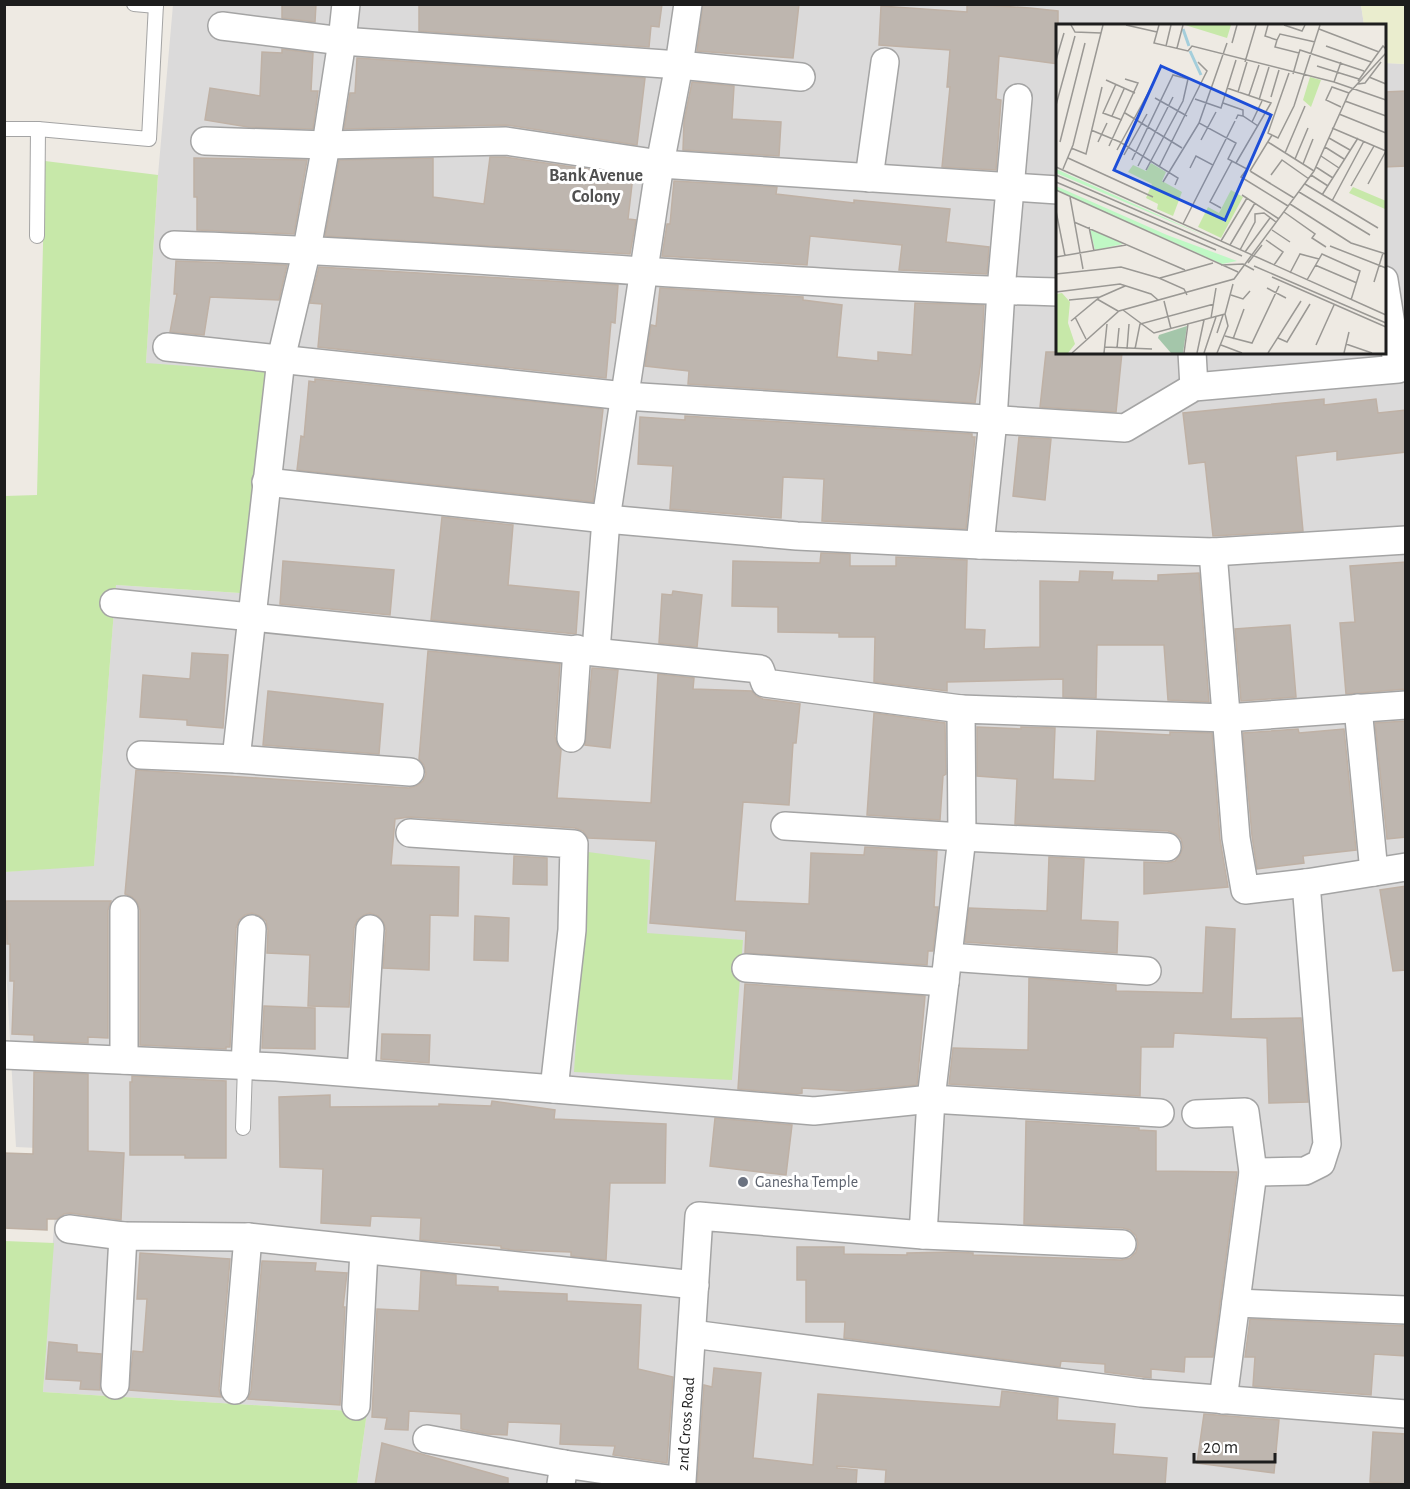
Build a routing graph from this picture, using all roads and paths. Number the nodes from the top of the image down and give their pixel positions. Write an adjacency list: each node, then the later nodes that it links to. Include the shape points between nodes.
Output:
1 (134, 4): 4 (lane)
2 (346, 4): 6 (street)
3 (687, 4): 8 (street)
4 (156, 5): 12 (lane, via 150,139)
5 (222, 26): 6 (street)
6 (342, 40): 8 (street); 14 (street)
7 (885, 62): 16 (street)
8 (679, 65): 9 (street); 15 (street)
9 (801, 77)
10 (1018, 98): 17 (street)
11 (4, 129): 12 (lane)
12 (38, 129): 19 (lane)
13 (206, 141): 14 (street)
14 (326, 145): 15 (street, via 506,141); 21 (street)
15 (660, 164): 16 (street); 22 (street)
16 (869, 178): 17 (street)
17 (1009, 188): 18 (street); 23 (street)
18 (1056, 190)
19 (37, 237)
20 (174, 245): 21 (street)
21 (307, 249): 22 (street); 28 (street)
22 (644, 272): 23 (street); 31 (street)
23 (1001, 290): 25 (street); 32 (street)
24 (1386, 290): 29 (street)
25 (1056, 292)
26 (167, 347): 28 (street)
27 (1192, 354): 30 (street)
28 (281, 359): 31 (street); 33 (street)
29 (1402, 368): 30 (street)
30 (1194, 387): 32 (street, via 1125,428)
31 (625, 396): 32 (street); 34 (street)
32 (993, 420): 36 (street)
33 (267, 482): 34 (street); 39 (street)
34 (606, 519): 36 (street, via 797,536); 40 (street)
35 (1406, 540): 37 (street)
36 (980, 545): 37 (street)
37 (1213, 552): 44 (street)
38 (114, 603): 39 (street)
39 (251, 618): 40 (street); 47 (street)
40 (586, 650): 43 (street, via 760,669 765,683); 45 (street)
41 (1406, 705): 42 (street)
42 (1358, 708): 44 (street); 54 (street)
43 (961, 709): 44 (street); 51 (street)
44 (1226, 718): 55 (street, via 1236,838 1245,890)
45 (571, 738)
46 (141, 755): 47 (street)
47 (236, 759): 48 (street)
48 (410, 772)
49 (785, 826): 51 (street)
50 (410, 833): 66 (street, via 574,844 572,930)
51 (962, 837): 52 (street); 60 (street)
52 (1167, 847)
53 (1406, 867): 54 (street)
54 (1374, 872): 55 (street)
55 (1306, 883): 71 (street, via 1327,1144 1321,1163 1305,1171)
56 (124, 910): 63 (street)
57 (252, 929): 64 (street)
58 (370, 929): 65 (street)
59 (746, 968): 60 (street)
60 (947, 969): 61 (street); 67 (street)
61 (1147, 971)
62 (4, 1055): 63 (street)
63 (124, 1060): 64 (street)
64 (244, 1066): 65 (street); 70 (lane)
65 (361, 1072): 66 (street)
66 (554, 1089): 67 (street, via 814,1111)
67 (931, 1099): 68 (street); 73 (street)
68 (1160, 1113)
69 (1196, 1114): 71 (street, via 1245,1112)
70 (243, 1128)
71 (1253, 1172): 79 (street)
72 (69, 1229): 74 (street)
73 (922, 1235): 76 (street); 78 (street, 2nd Cross Road, via 699,1216)
74 (123, 1236): 75 (street); 82 (street)
75 (248, 1237): 77 (street); 83 (street)
76 (1122, 1244)
77 (364, 1250): 78 (street); 85 (street)
78 (695, 1285): 81 (street, 2nd Cross Road)
79 (1236, 1303): 80 (street); 84 (street)
80 (1406, 1310)
81 (692, 1334): 84 (street, via 1140,1393); 89 (street, 2nd Cross Road)
82 (115, 1385)
83 (235, 1390)
84 (1223, 1400): 86 (street)
85 (356, 1406)
86 (1406, 1413)
87 (427, 1439): 88 (street, 2nd Cross Road)
88 (562, 1474): 89 (street, 2nd Cross Road)
89 (682, 1483)

